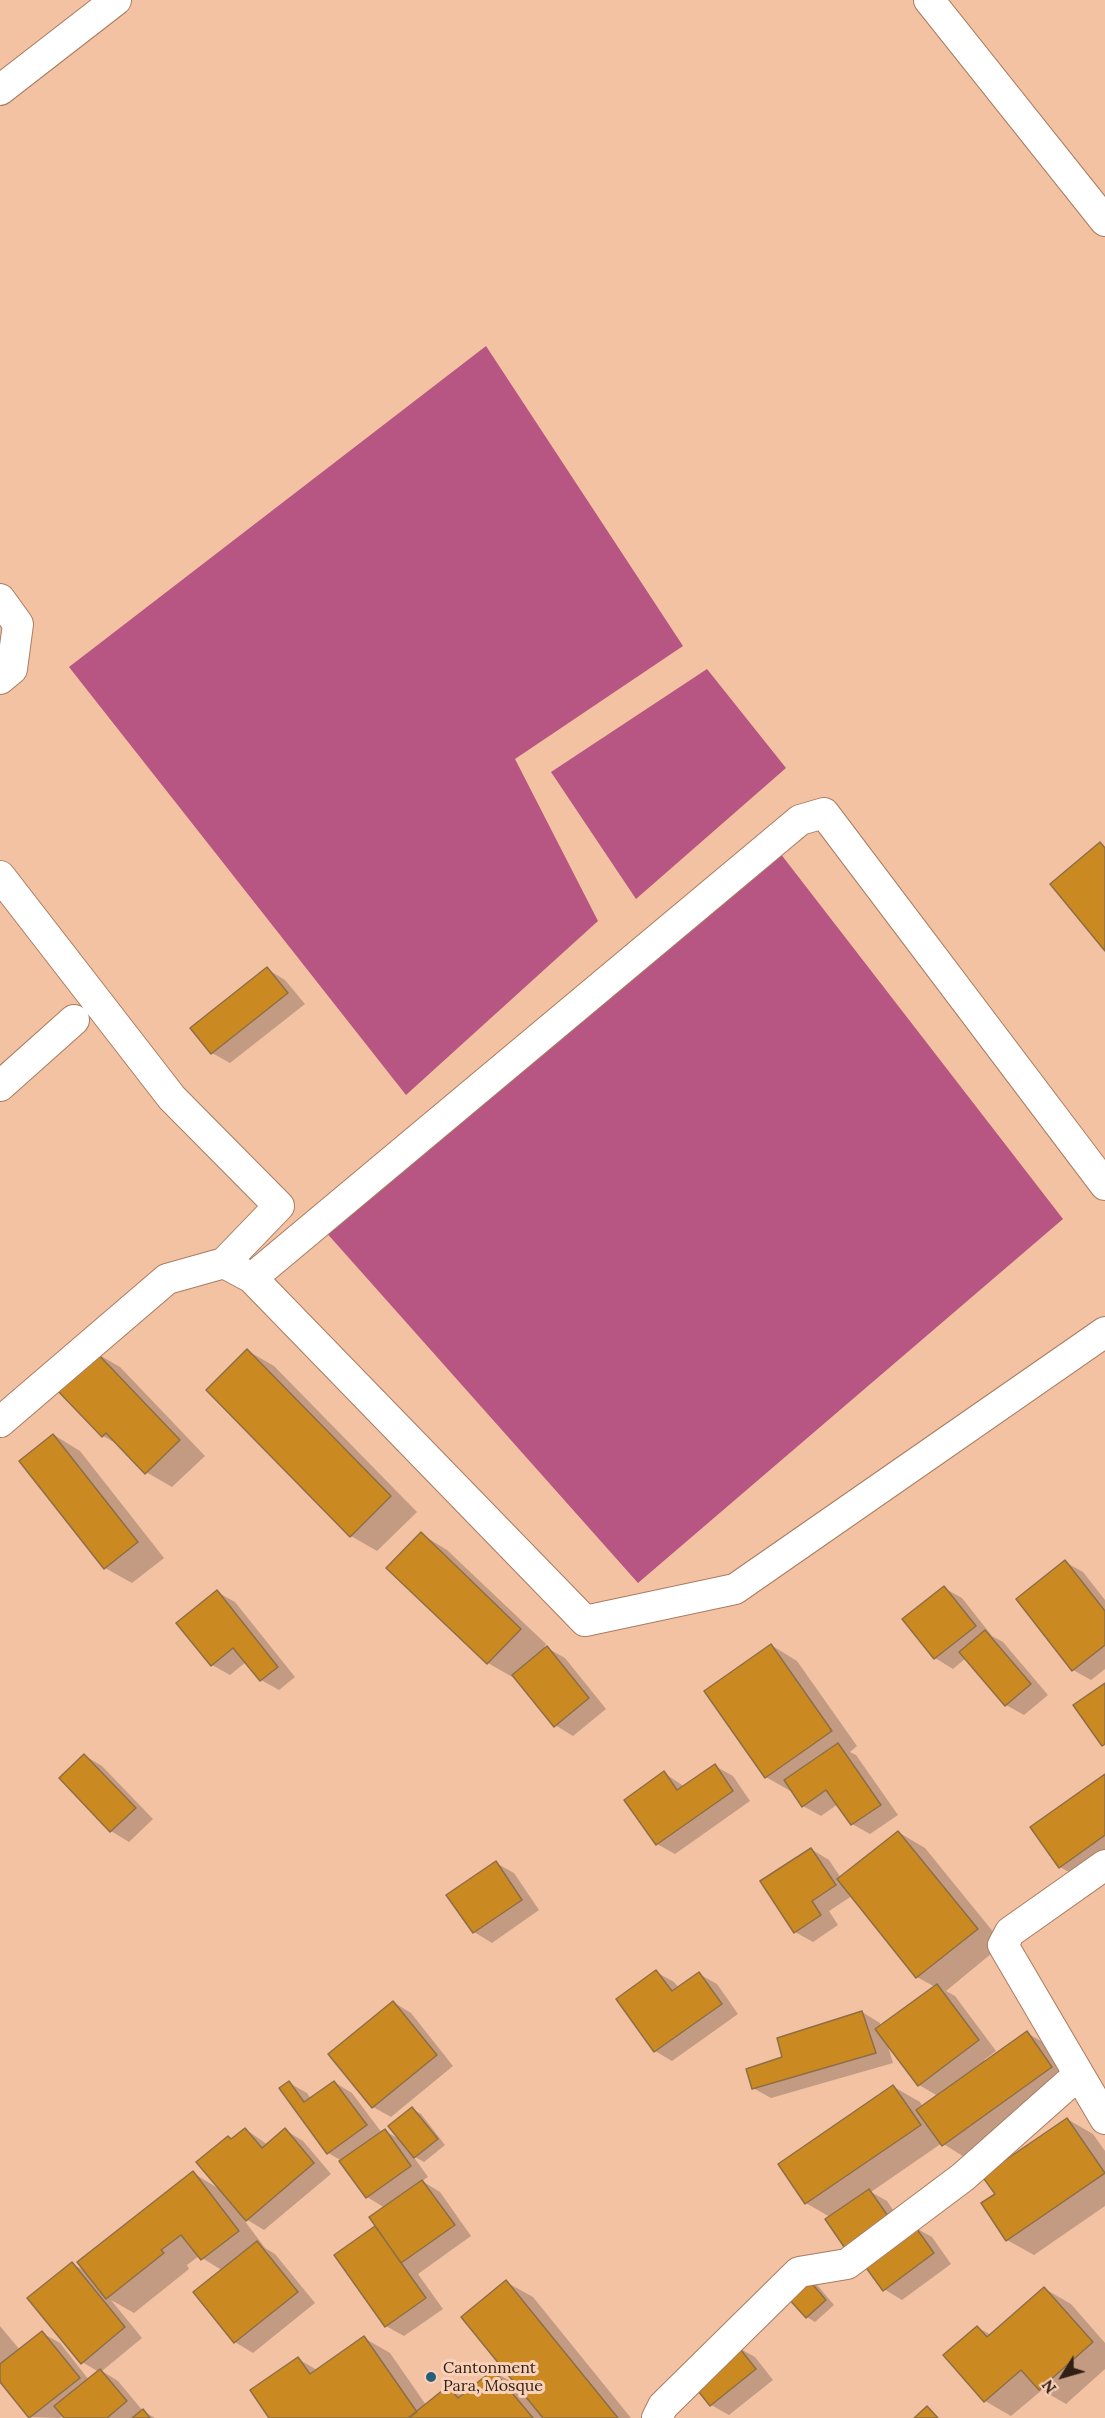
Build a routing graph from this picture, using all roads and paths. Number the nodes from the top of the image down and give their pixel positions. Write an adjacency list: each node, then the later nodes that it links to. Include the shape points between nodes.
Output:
1 (116, 0): 3 (street)
2 (929, 0): 4 (street)
3 (0, 90)
4 (1105, 221)
5 (0, 599): 6 (street, via 18,624 12,669)
6 (0, 679)
7 (0, 876): 11 (street, via 172,1098 279,1206)
8 (74, 1020): 9 (street)
9 (0, 1086)
10 (1105, 1185): 12 (street, via 824,813 800,820)
11 (224, 1263): 12 (street); 14 (street, via 167,1279)
12 (252, 1278): 13 (street, via 585,1621 735,1589)
13 (1105, 1332)
14 (0, 1422)
15 (1105, 1865): 16 (street, via 1010,1932 1003,1945)
16 (1078, 2075): 17 (street); 18 (street, via 963,2177 847,2264 799,2272 663,2406)
17 (1105, 2119)
18 (657, 2418)

